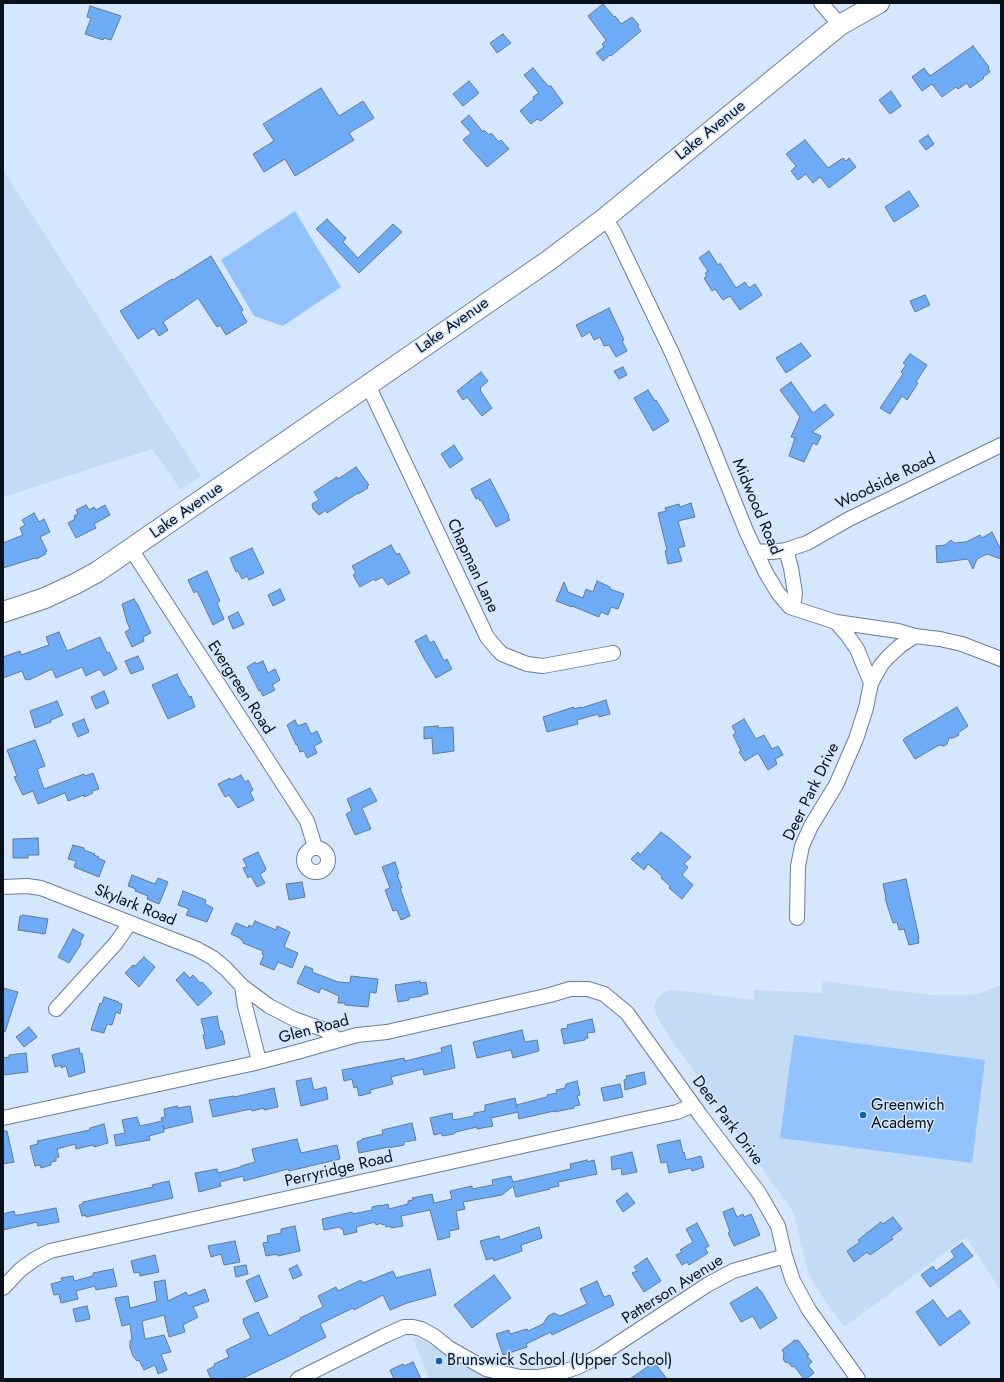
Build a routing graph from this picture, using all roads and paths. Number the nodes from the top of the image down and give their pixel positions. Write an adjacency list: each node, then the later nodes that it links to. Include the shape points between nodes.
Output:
1 (821, 3): 3 (street)
2 (879, 3): 3 (main road, Lake Avenue)
3 (840, 25): 4 (main road, Lake Avenue)
4 (605, 218): 5 (main road, Lake Avenue, via 548,261); 9 (street, Midwood Road, via 672,353)
5 (368, 385): 7 (main road, Lake Avenue); 14 (street, Chapman Lane, via 487,637 497,649 502,654 527,664 543,666)
6 (1001, 445): 8 (street, Woodside Road, via 849,519 807,543)
7 (130, 549): 11 (main road, Lake Avenue, via 75,584 45,598); 17 (street, Evergreen Road, via 306,821)
8 (786, 550): 9 (street, Woodside Road); 10 (street, via 795,593)
9 (755, 551): 10 (street, Midwood Road, via 778,594)
10 (793, 608): 12 (street, Midwood Road)
11 (3, 612)
12 (836, 622): 13 (street, Midwood Road); 16 (street, via 857,649)
13 (916, 636): 15 (street, Midwood Road, via 962,644); 16 (street, Deer Park Drive, via 888,656)
14 (613, 653)
15 (1001, 658)
16 (871, 683): 19 (street, Deer Park Drive, via 856,739 836,785 810,826 802,846 798,866)
17 (315, 848)
18 (3, 887): 20 (street, Skylark Road, via 41,888)
19 (797, 918)
20 (130, 923): 21 (street, Skylark Road, via 197,949 213,958); 22 (street, via 116,943)
21 (242, 986): 24 (street, Skylark Road, via 269,1006 294,1019 325,1030); 25 (street)
22 (56, 1009)
23 (627, 1013): 24 (street, Glen Road, via 604,994 588,989 570,989 387,1032); 26 (street, Deer Park Drive)
24 (338, 1040): 25 (street, Glen Road)
25 (259, 1061): 27 (street, Glen Road)
26 (693, 1105): 28 (street, Deer Park Drive, via 760,1193 778,1226); 29 (street, Perryridge Road, via 677,1112 50,1251 20,1270)
27 (3, 1118)
28 (785, 1256): 30 (street, Patterson Avenue, via 733,1271 599,1356 578,1367 556,1374 539,1377 520,1376 486,1368 421,1329 404,1327); 31 (street, via 793,1281 809,1310)
29 (3, 1288)
30 (298, 1379)
31 (858, 1379)

